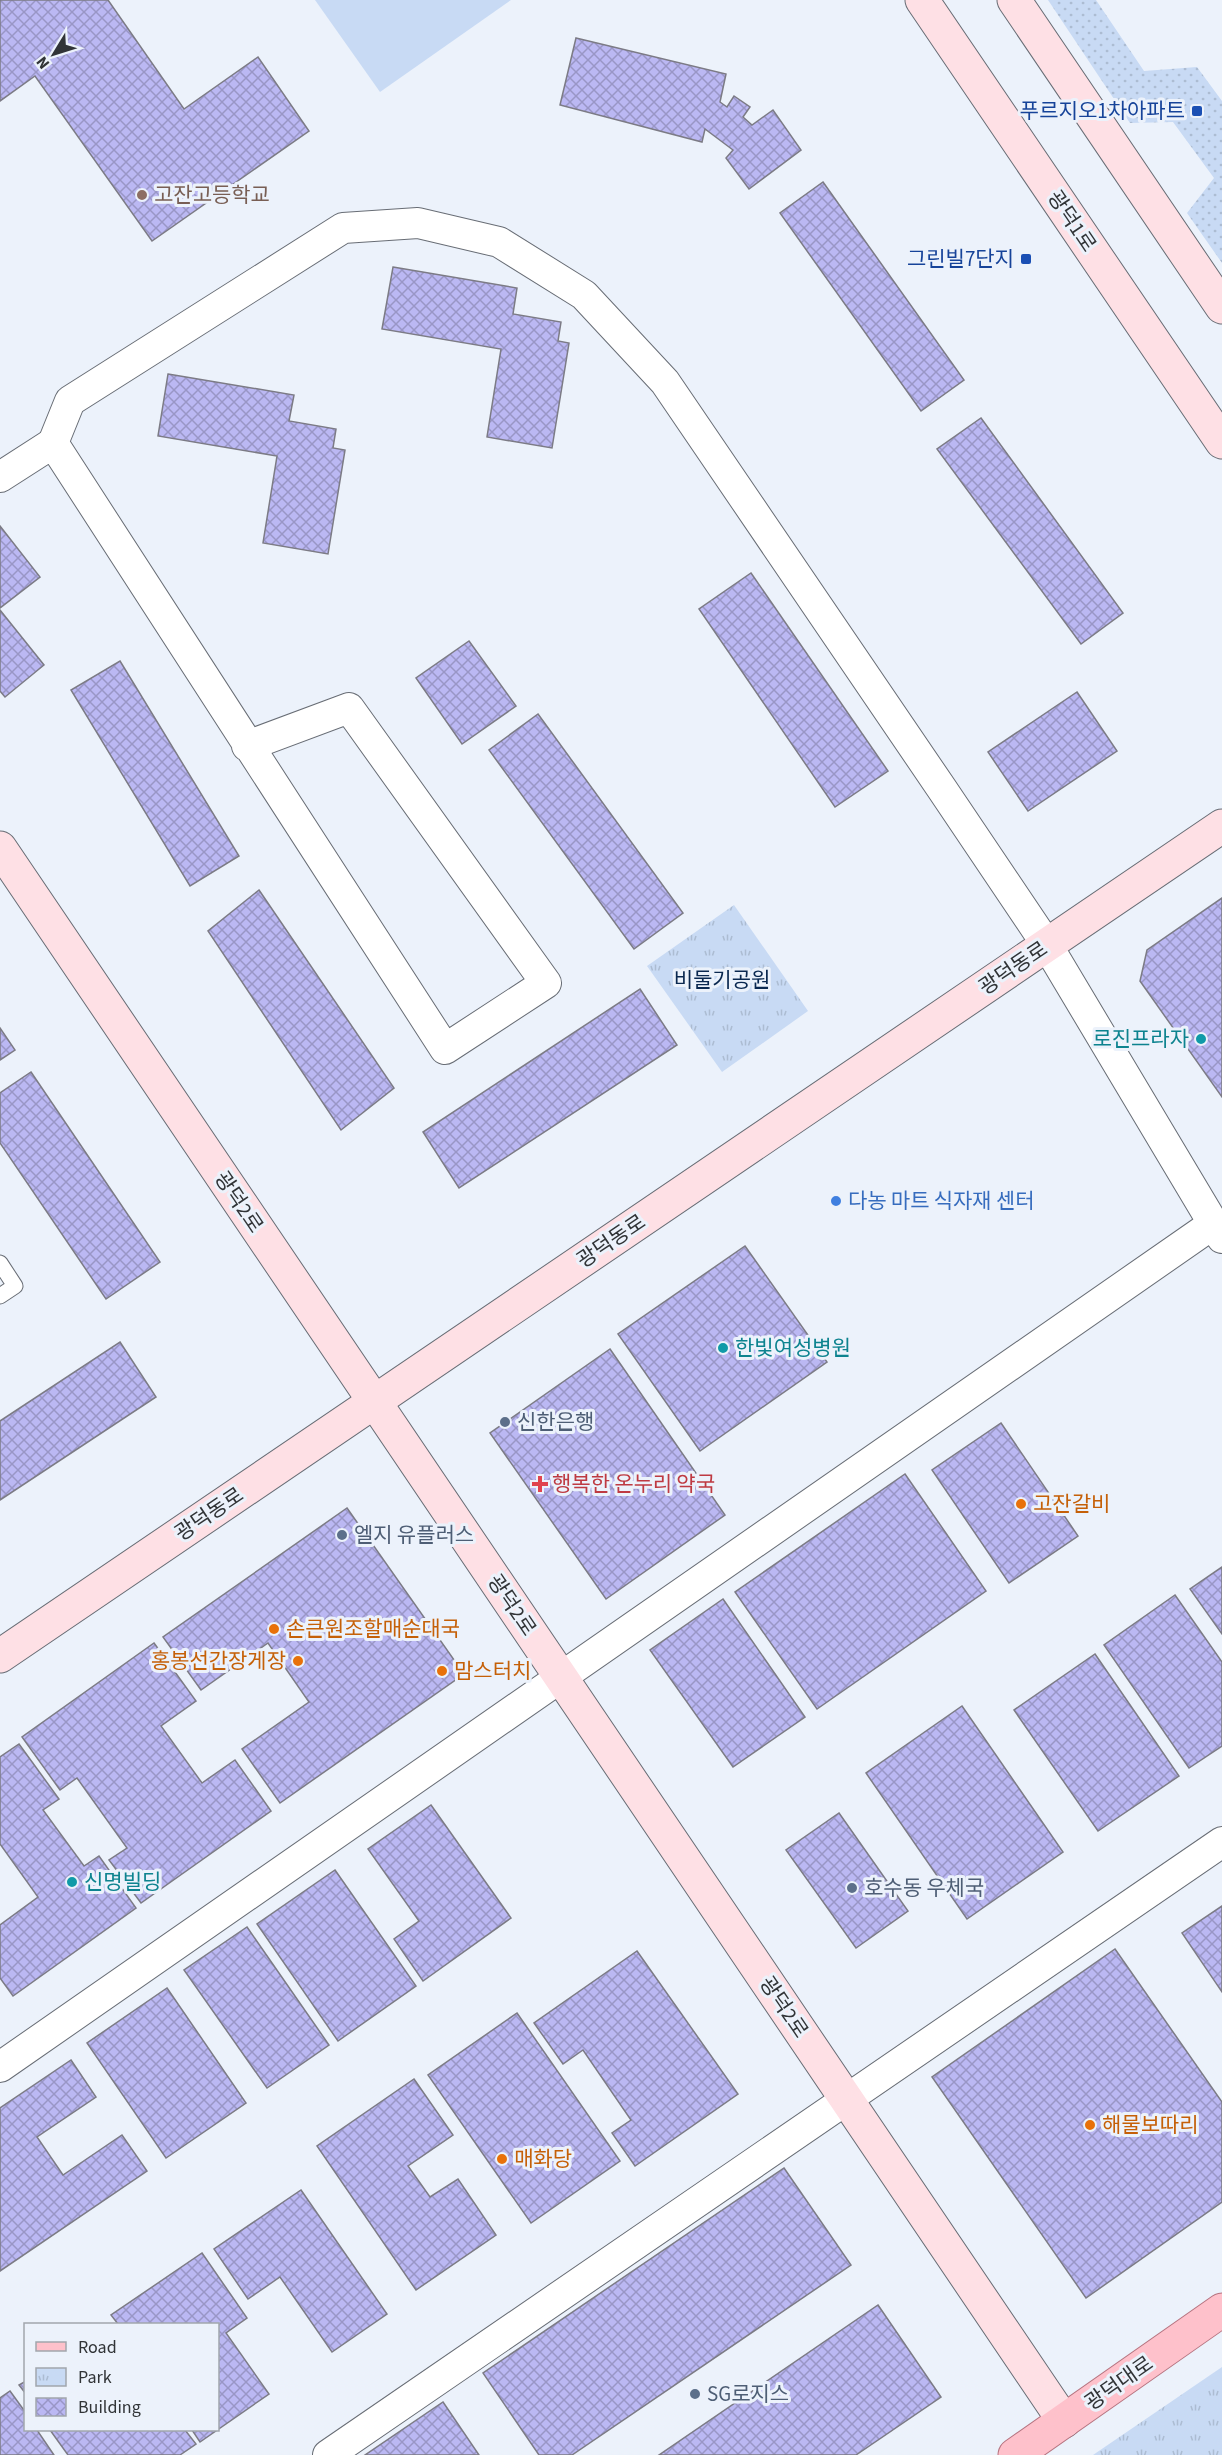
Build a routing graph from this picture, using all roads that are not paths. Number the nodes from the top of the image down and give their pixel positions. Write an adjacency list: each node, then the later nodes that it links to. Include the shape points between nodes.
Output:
1 (922, 0): 4 (street, 광덕1로)
2 (1014, 0): 3 (street)
3 (1222, 307)
4 (1222, 442)
5 (53, 443): 6 (street); 7 (street); 10 (street, via 70,401 343,228 418,223 499,242 584,295 665,382)
6 (0, 477)
7 (247, 746): 7 (street, via 445,1049 546,983 349,708)
8 (1222, 826): 10 (street, 광덕동로)
9 (0, 848): 14 (street, 광덕2로)
10 (1047, 945): 11 (street); 14 (street, 광덕동로)
11 (1217, 1231): 16 (street)
12 (0, 1263): 13 (lane, via 15,1286)
13 (0, 1296)
14 (374, 1402): 15 (street, 광덕동로); 16 (street, 광덕2로)
15 (0, 1656)
16 (561, 1677): 18 (street); 19 (street, 광덕2로)
17 (1222, 1842): 19 (street)
18 (0, 2067)
19 (847, 2099): 21 (street, 광덕2로); 22 (street)
20 (1222, 2310): 21 (main road, 광덕대로)
21 (1064, 2421): 23 (main road, 광덕대로)
22 (328, 2455)
23 (1015, 2455)

